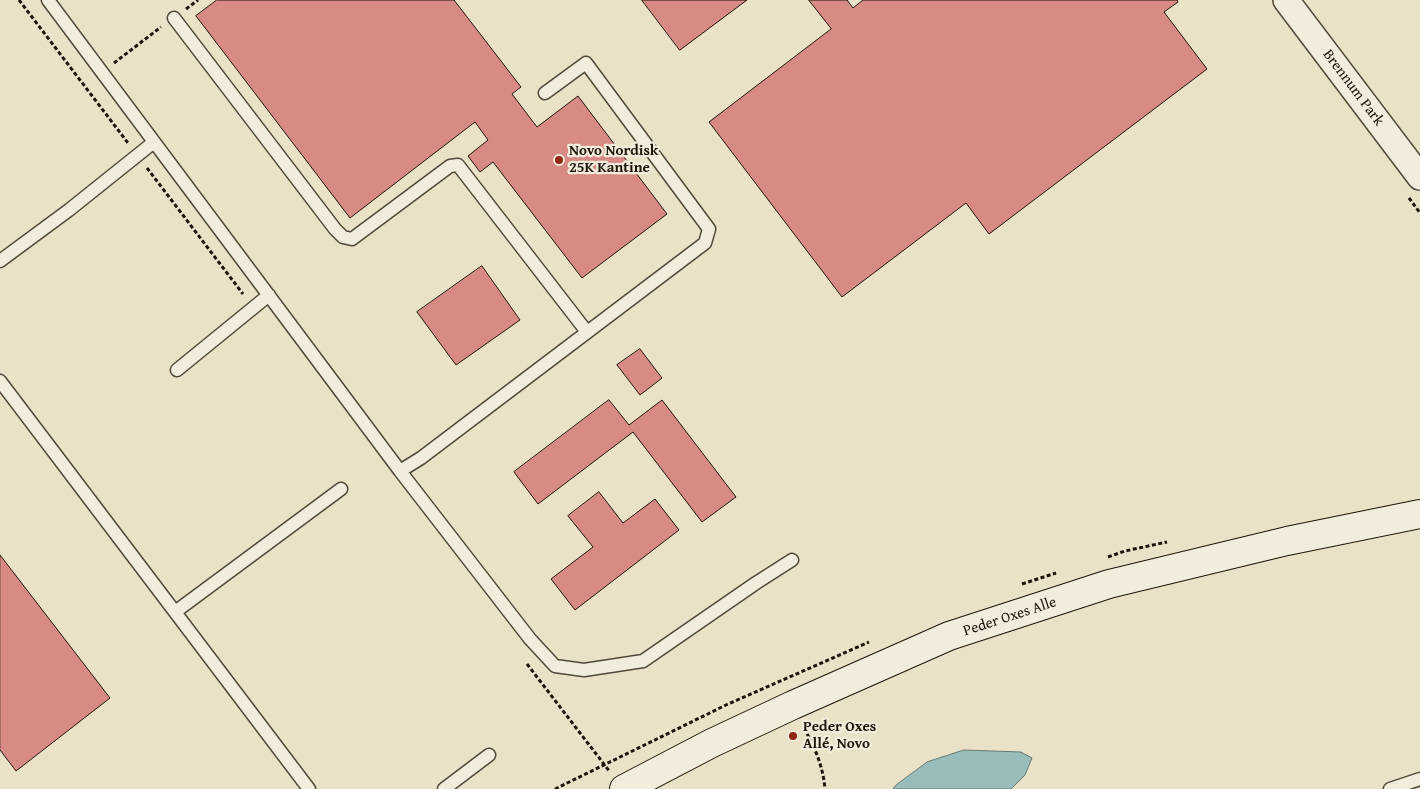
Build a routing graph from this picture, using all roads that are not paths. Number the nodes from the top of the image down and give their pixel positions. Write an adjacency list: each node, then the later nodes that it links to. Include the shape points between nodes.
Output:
1 (48, 0): 5 (lane)
2 (1286, 0): 6 (street, Brennum Park)
3 (174, 18): 9 (lane, via 343,237 352,238 450,166 458,165)
4 (545, 93): 9 (lane, via 586,63 709,230 705,243)
5 (154, 142): 7 (lane); 8 (lane)
6 (1420, 177)
7 (0, 261)
8 (268, 296): 10 (lane); 12 (lane)
9 (587, 332): 12 (lane)
10 (177, 370)
11 (0, 381): 16 (lane)
12 (400, 471): 15 (lane, via 555,666 584,670 644,662)
13 (341, 489): 16 (lane)
14 (1420, 514): 21 (street, Peder Oxes Alle, via 1287,541 1109,584 949,636 712,743)
15 (792, 560)
16 (175, 612): 19 (lane)
17 (489, 755): 20 (lane)
18 (1420, 779): 22 (lane)
19 (308, 789)
20 (444, 789)
21 (624, 789)
22 (1390, 789)

